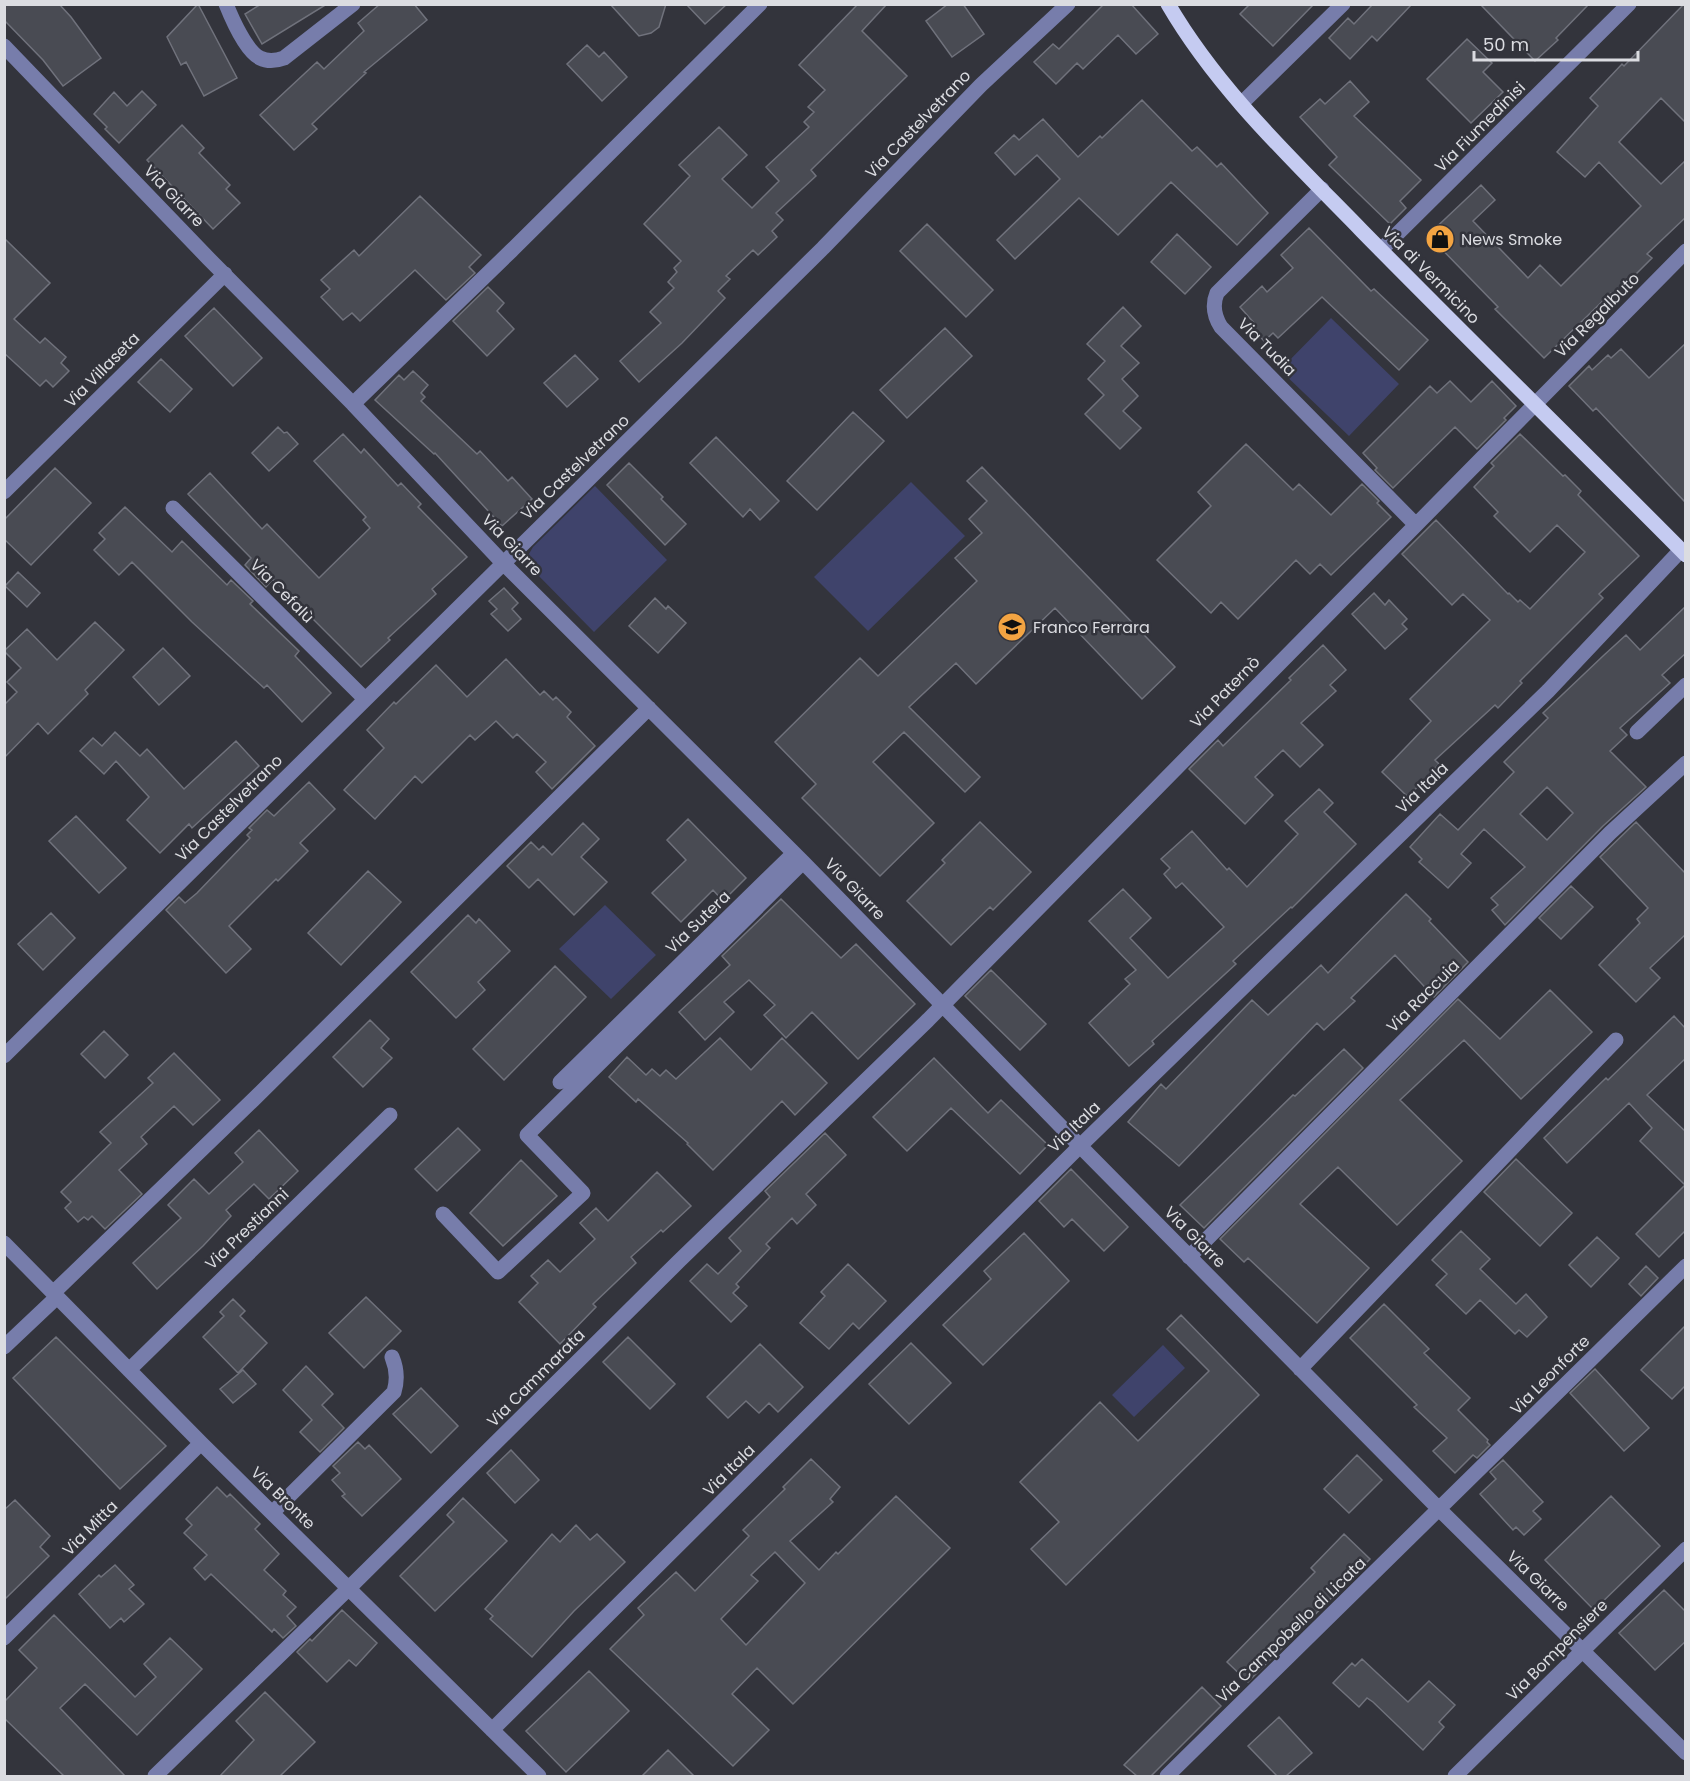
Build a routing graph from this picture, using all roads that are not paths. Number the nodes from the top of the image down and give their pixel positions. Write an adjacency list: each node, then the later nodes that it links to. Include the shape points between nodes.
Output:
1 (226, 4): 2 (street, via 254,54 272,61 284,58)
2 (353, 4)
3 (760, 4): 14 (street)
4 (1068, 4): 20 (street, Via Castelvetrano, via 981,85 823,249)
5 (1168, 4): 9 (main road, Via di Vermicino)
6 (1343, 4): 9 (street)
7 (1629, 4): 11 (street, Via Fiumedinisi)
8 (4, 46): 13 (street, Via Giarre)
9 (1241, 104): 10 (main road, Via di Vermicino)
10 (1322, 189): 11 (main road, Via di Vermicino); 18 (street, Via Tudia, via 1221,288 1214,302 1216,320)
11 (1381, 250): 15 (main road, Via di Vermicino)
12 (1686, 251): 15 (street, Via Regalbuto)
13 (225, 274): 14 (street, Via Giarre); 16 (street, Via Villaseta)
14 (354, 404): 20 (street, Via Giarre)
15 (1533, 404): 18 (street, Via Paternò); 19 (main road, Via di Vermicino)
16 (4, 492)
17 (173, 508): 22 (street, Via Cefalù)
18 (1415, 524): 27 (street, Via Paternò)
19 (1683, 553): 32 (street, Via Itala, via 1548,692)
20 (503, 563): 22 (street, Via Castelvetrano); 23 (street, Via Giarre)
21 (1686, 685): 24 (street)
22 (365, 699): 29 (street, Via Castelvetrano)
23 (649, 708): 26 (street, Via Giarre); 37 (street)
24 (1637, 732)
25 (1686, 763): 35 (street, Via Raccuia, via 1610,833)
26 (798, 857): 27 (street, Via Giarre); 30 (street, Via Sutera); 33 (street, via 527,1136 583,1193 498,1272)
27 (943, 1005): 32 (street, Via Giarre); 46 (street, Via Cammarata)
28 (1616, 1040): 40 (street)
29 (4, 1056)
30 (560, 1082)
31 (390, 1115): 41 (street, Via Prestianni)
32 (1080, 1146): 35 (street, Via Giarre); 49 (street, Via Itala)
33 (443, 1214)
34 (4, 1243): 37 (street, Via Bronte)
35 (1190, 1257): 40 (street, Via Giarre)
36 (1686, 1266): 43 (street, Via Leonforte)
37 (55, 1295): 38 (street); 41 (street, Via Bronte)
38 (4, 1347)
39 (392, 1357): 44 (street, via 397,1370 393,1392)
40 (1300, 1369): 43 (street, Via Giarre)
41 (129, 1370): 42 (street, Via Bronte)
42 (201, 1443): 44 (street, Via Bronte); 47 (street, Via Mitta)
43 (1439, 1509): 48 (street, Via Giarre); 53 (street, Via Campobello di Licata)
44 (272, 1513): 46 (street, Via Bronte)
45 (1686, 1549): 48 (street, Via Bompensiere)
46 (349, 1588): 49 (street, Via Bronte); 51 (street, Via Cammarata)
47 (4, 1638)
48 (1583, 1649): 50 (street, Via Giarre); 54 (street, Via Bompensiere)
49 (492, 1730): 52 (street, Via Bronte)
50 (1686, 1753)
51 (155, 1776)
52 (539, 1776)
53 (1167, 1776)
54 (1455, 1776)

